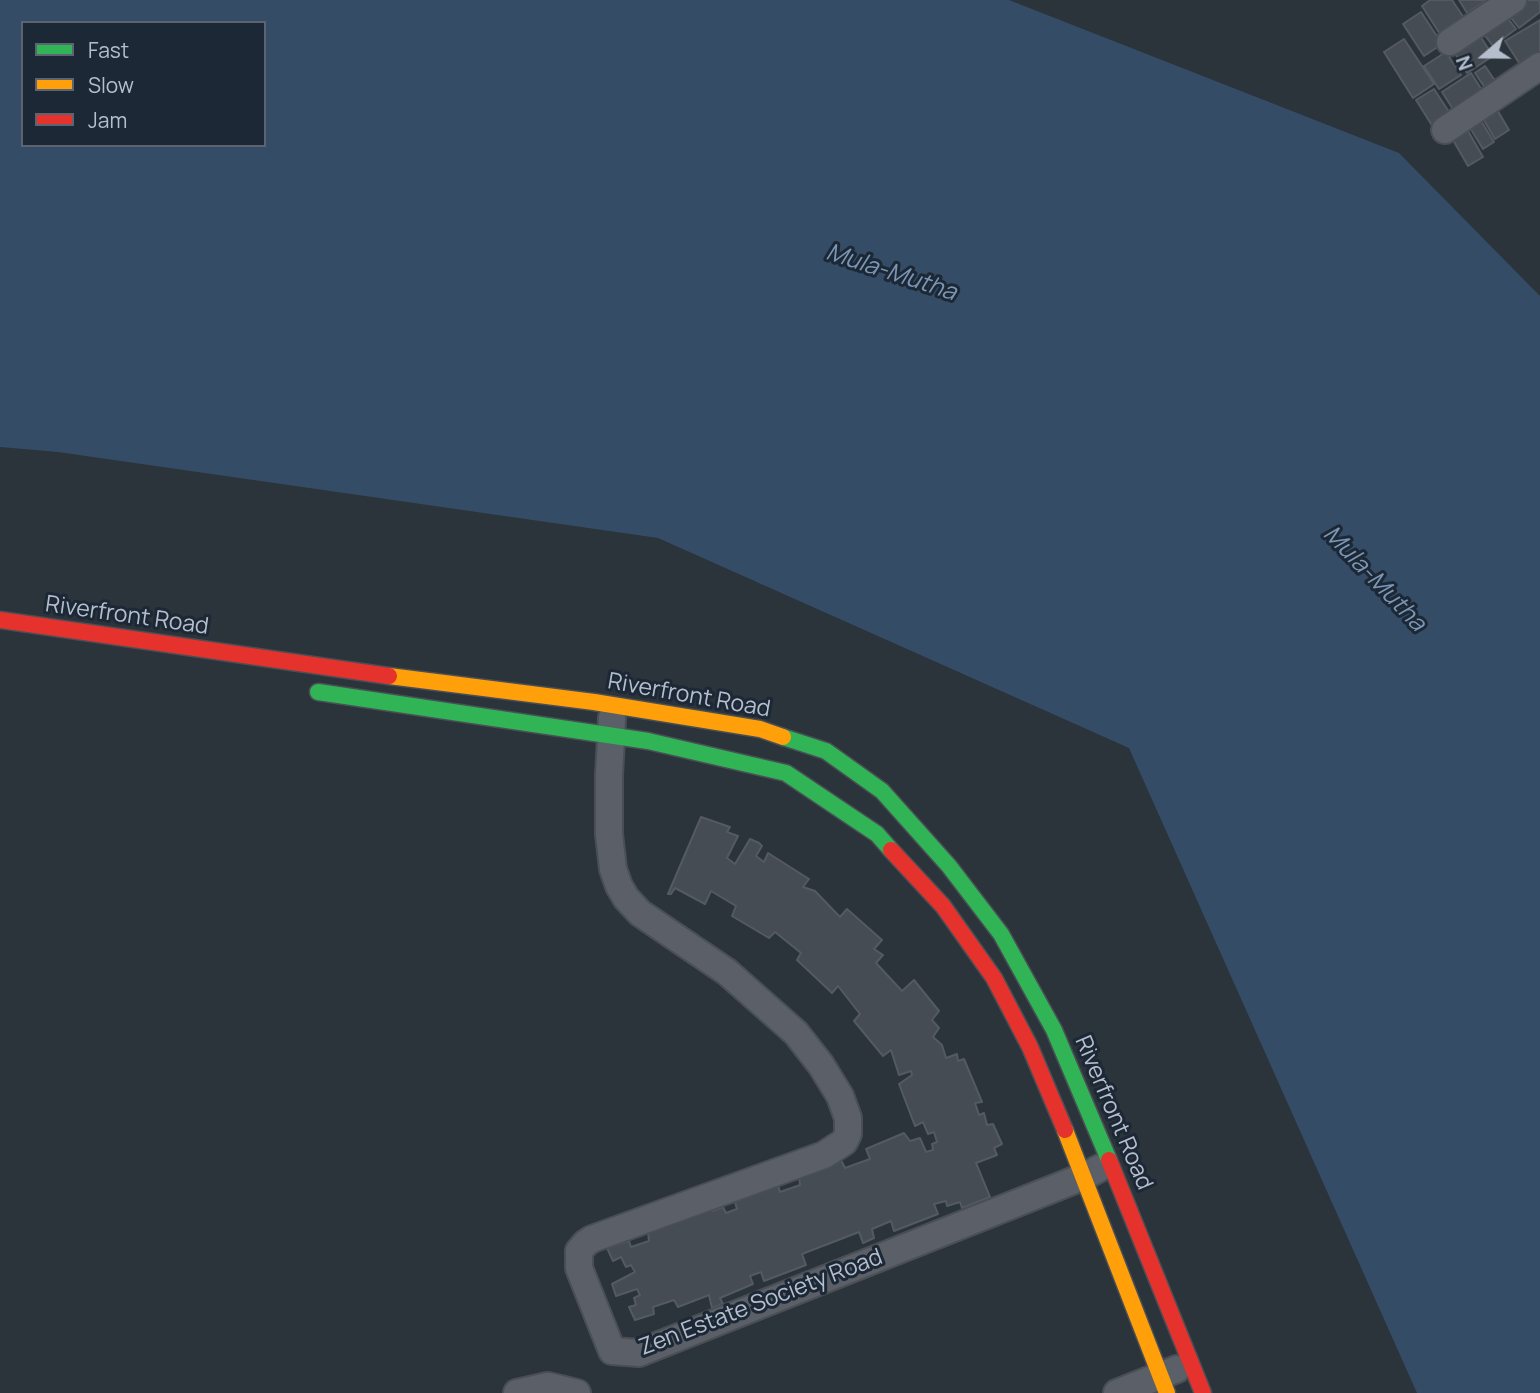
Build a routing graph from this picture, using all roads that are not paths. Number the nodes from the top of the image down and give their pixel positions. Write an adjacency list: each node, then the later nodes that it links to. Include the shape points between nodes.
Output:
1 (1513, 0): 2 (street)
2 (1450, 42)
3 (1540, 66): 4 (street)
4 (1445, 130)
5 (0, 620): 6 (street, Riverfront Road, via 294,669)
6 (356, 672): 8 (street); 9 (street, Riverfront Road)
7 (304, 690): 8 (street)
8 (351, 696): 10 (street)
9 (613, 706): 10 (street); 11 (street, Riverfront Road, via 760,729 826,751 882,790 1001,934 1054,1030)
10 (611, 736): 12 (street, via 786,773 877,834 943,906 994,978 1030,1047); 12 (street, Zen Estate Society Road, via 611,855 626,898 640,913 727,972 796,1033 821,1065 848,1118 844,1142 824,1155 586,1243 578,1254 579,1268 612,1351 639,1353)
11 (1110, 1162): 12 (street); 13 (street, Riverfront Road)
12 (1085, 1177): 14 (street)
13 (1191, 1364): 14 (street); 18 (street, Riverfront Road)
14 (1164, 1384): 17 (street)
15 (517, 1393): 16 (street, via 548,1386)
16 (576, 1393)
17 (1117, 1393)
18 (1202, 1393)

